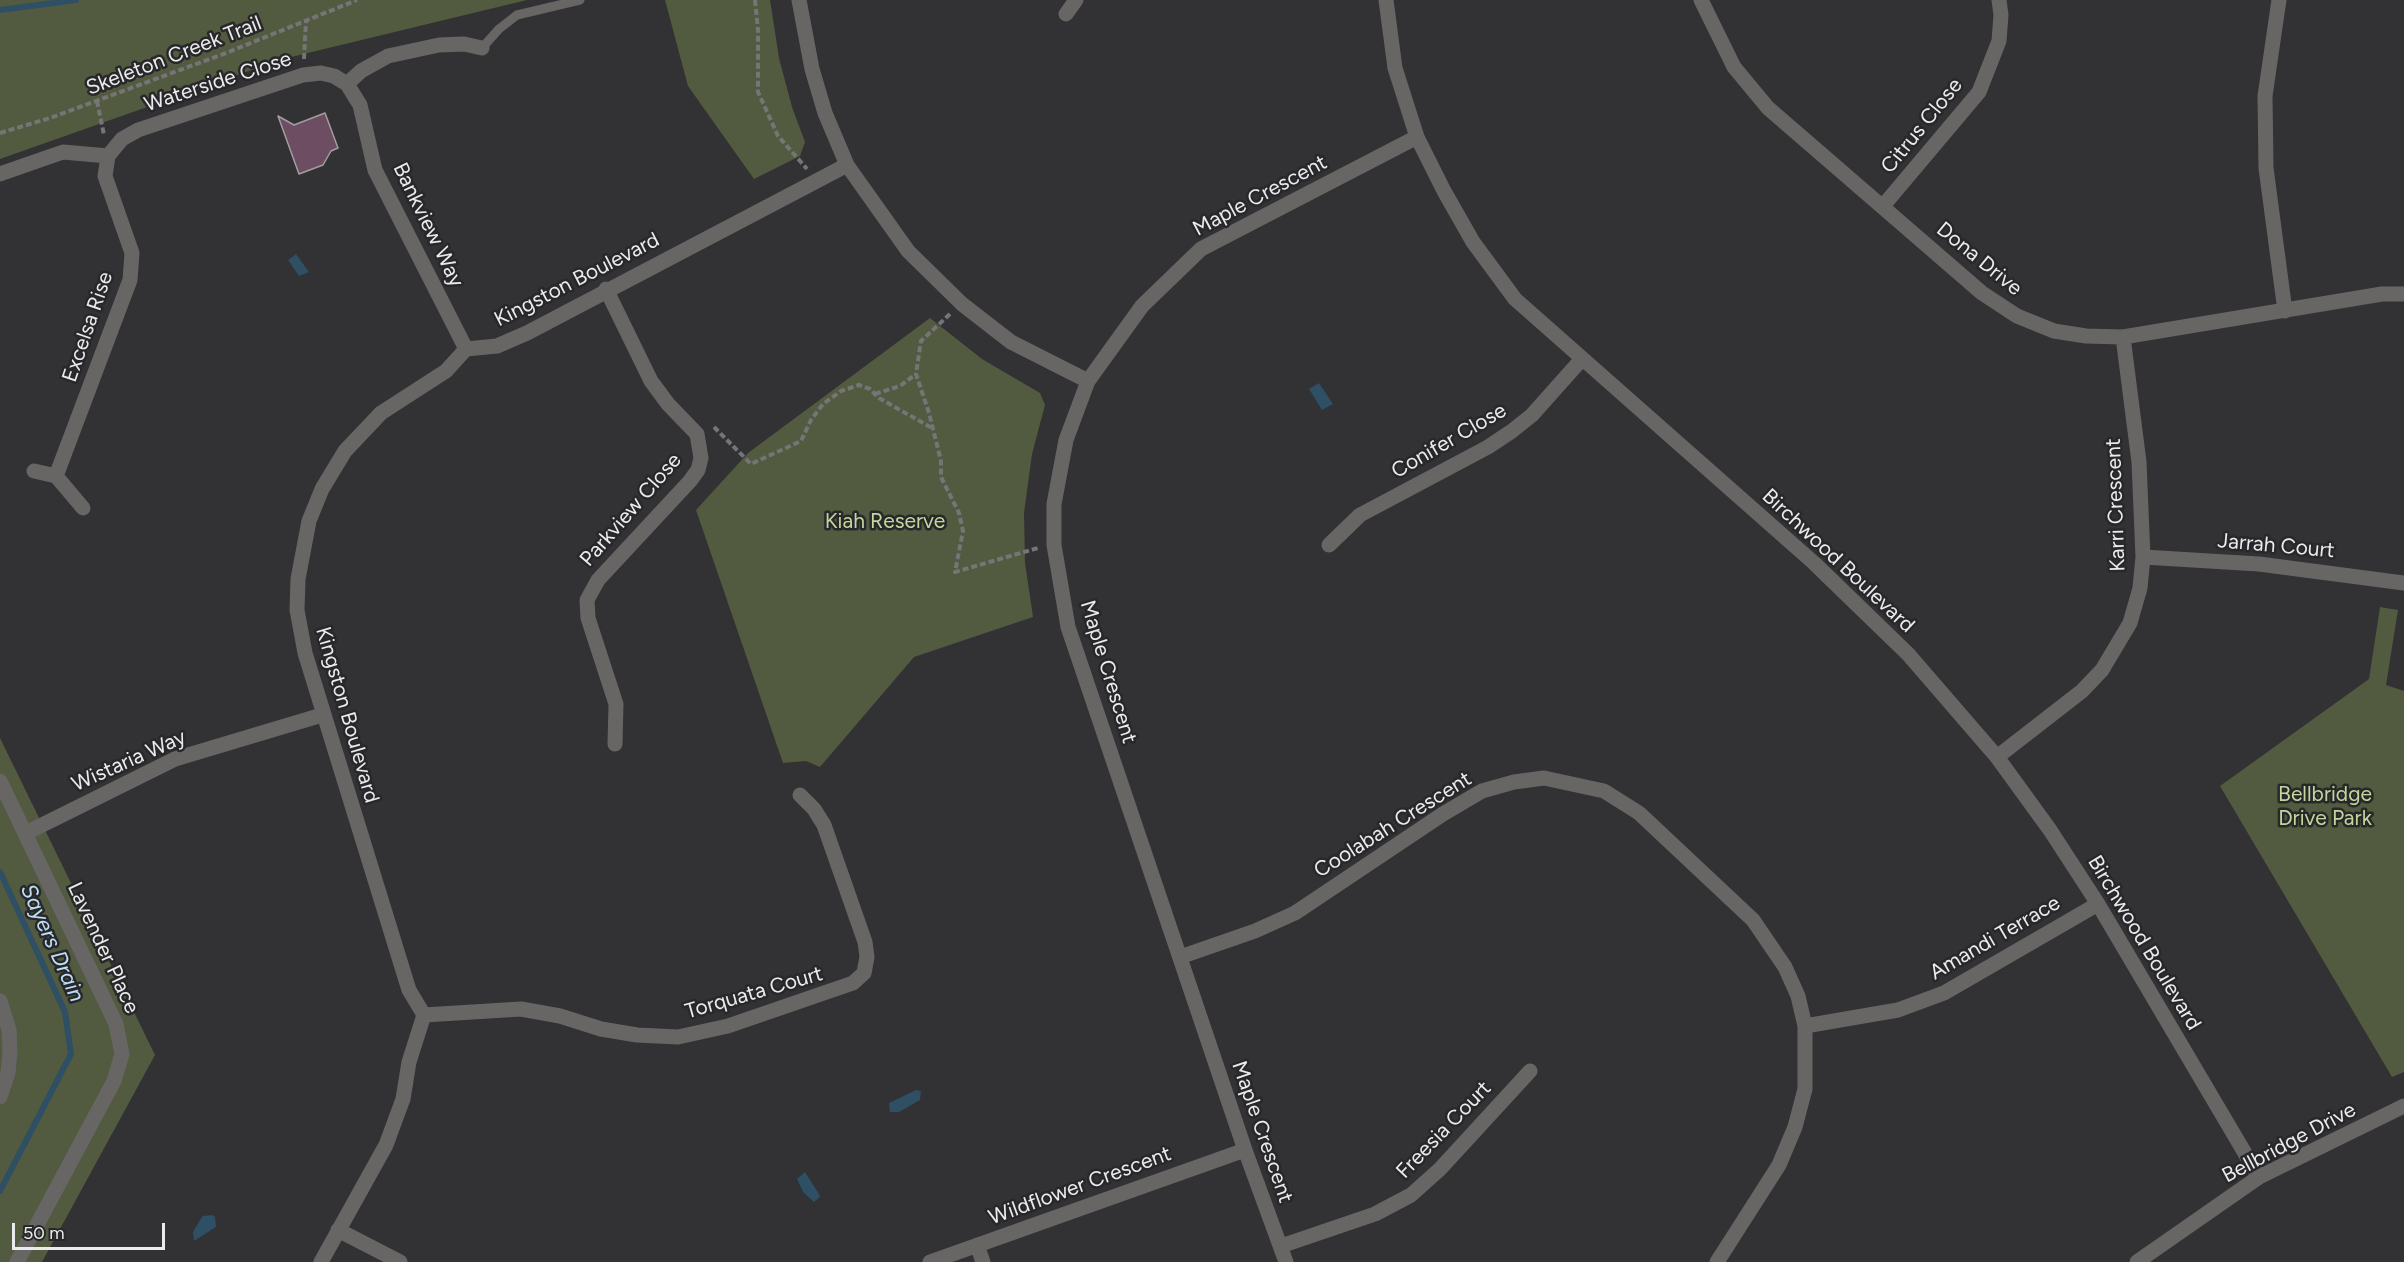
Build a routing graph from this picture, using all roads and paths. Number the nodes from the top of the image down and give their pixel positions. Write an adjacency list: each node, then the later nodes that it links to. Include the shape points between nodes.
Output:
1 (357, 0): 11 (path, Skeleton Creek Trail)
2 (580, 0): 12 (lane, via 517,15)
3 (755, 0): 21 (path, via 758,92 778,136)
4 (799, 0): 19 (street, via 812,69)
5 (1076, 0): 10 (street)
6 (1386, 0): 17 (street, Birchwood Boulevard, via 1395,68)
7 (1701, 0): 22 (street, Dona Drive, via 1734,67 1768,108)
8 (1998, 0): 22 (street, Citrus Close, via 1999,41 1979,92)
9 (2279, 0): 26 (street, via 2265,96 2266,168)
10 (1066, 14)
11 (306, 21): 13 (path); 15 (path, Skeleton Creek Trail)
12 (482, 48): 14 (street, via 439,45 388,56)
13 (303, 75): 14 (street, Waterside Close, via 321,73); 18 (street, Waterside Close, via 138,130 122,139)
14 (347, 84): 28 (street, Bankview Way, via 360,105 375,170)
15 (97, 101): 16 (path, Skeleton Creek Trail); 18 (path)
16 (0, 133)
17 (1417, 137): 29 (street, Birchwood Boulevard, via 1473,242 1515,299); 31 (street, Maple Crescent, via 1201,249 1142,306)
18 (108, 156): 20 (street, via 63,152); 36 (street, Excelsa Rise, via 105,176 132,253 130,280)
19 (847, 165): 21 (street, Kingston Boulevard); 25 (street, via 908,251)
20 (0, 174)
21 (817, 180): 23 (street, Kingston Boulevard)
22 (1883, 206): 27 (street, Dona Drive, via 1982,294 2017,316 2054,331)
23 (606, 290): 28 (street, Kingston Boulevard, via 497,346); 34 (street, Parkview Close, via 651,381)
24 (2404, 294): 26 (street, Dona Drive, via 2382,294)
25 (962, 304): 30 (path, via 921,341); 31 (street, via 1011,342)
26 (2285, 311): 27 (street, Dona Drive)
27 (2123, 337): 40 (street, Karri Crescent, via 2139,462)
28 (466, 350): 42 (street, Kingston Boulevard, via 446,371 381,413 345,451 322,489 309,521 301,553 297,610 304,653)
29 (1581, 360): 39 (street, Conifer Close, via 1532,415 1512,431 1360,515); 44 (street, Birchwood Boulevard, via 1814,563 1908,654)
30 (916, 374): 32 (path, via 900,386); 33 (path)
31 (1088, 381): 38 (street, Maple Crescent, via 1066,440 1054,504)
32 (875, 394): 33 (path); 34 (path, via 859,385 841,391 823,404 801,441 751,464 714,426)
33 (932, 428): 38 (path, via 941,477 959,513 963,531 955,572)
34 (697, 434): 43 (street, Parkview Close, via 701,445 698,470 598,580 587,600 588,618 616,704)
35 (34, 471): 36 (street)
36 (56, 476): 37 (street)
37 (82, 508)
38 (1054, 545): 49 (street, Maple Crescent, via 1068,627)
39 (1329, 545)
40 (2143, 557): 41 (street, Jarrah Court, via 2259,564); 44 (street, Karri Crescent, via 2130,622 2102,670 2082,691)
41 (2404, 583)
42 (322, 715): 47 (street, Wistaria Way, via 175,759); 51 (street, Kingston Boulevard, via 409,990)
43 (615, 744)
44 (1997, 757): 48 (street, Birchwood Boulevard)
45 (0, 781): 47 (street, Lavender Place)
46 (800, 795): 51 (street, Torquata Court, via 824,825 865,942 864,973 853,983 728,1026 678,1037 610,1030 521,1009)
47 (26, 833): 61 (street, Lavender Place, via 116,1024 122,1054 114,1081)
48 (2098, 904): 52 (street, Amandi Terrace, via 1944,993 1898,1010); 57 (street, Birchwood Boulevard)
49 (1180, 957): 52 (street, Coolabah Crescent, via 1295,913 1482,791 1544,778 1604,791 1639,813 1753,920 1785,967 1798,996); 56 (street, Maple Crescent)
50 (0, 1001): 54 (street, via 9,1030 10,1051)
51 (424, 1015): 58 (street, via 409,1062 403,1099 386,1145)
52 (1805, 1026): 67 (street, Coolabah Crescent, via 1805,1089 1796,1127 1779,1165)
53 (1530, 1071): 60 (street, Freesia Court, via 1411,1195 1375,1214)
54 (0, 1098)
55 (2404, 1107): 57 (street, Bellbridge Drive)
56 (1245, 1150): 59 (street, Wildflower Crescent); 60 (street, Maple Crescent)
57 (2259, 1177): 68 (street, Bellbridge Drive)
58 (338, 1230): 62 (street); 63 (street)
59 (977, 1245): 64 (street, Wildflower Crescent); 65 (street)
60 (1281, 1246): 66 (street, Maple Crescent)
61 (17, 1262)
62 (321, 1262)
63 (400, 1262)
64 (930, 1262)
65 (983, 1262)
66 (1286, 1262)
67 (1717, 1262)
68 (2137, 1262)

